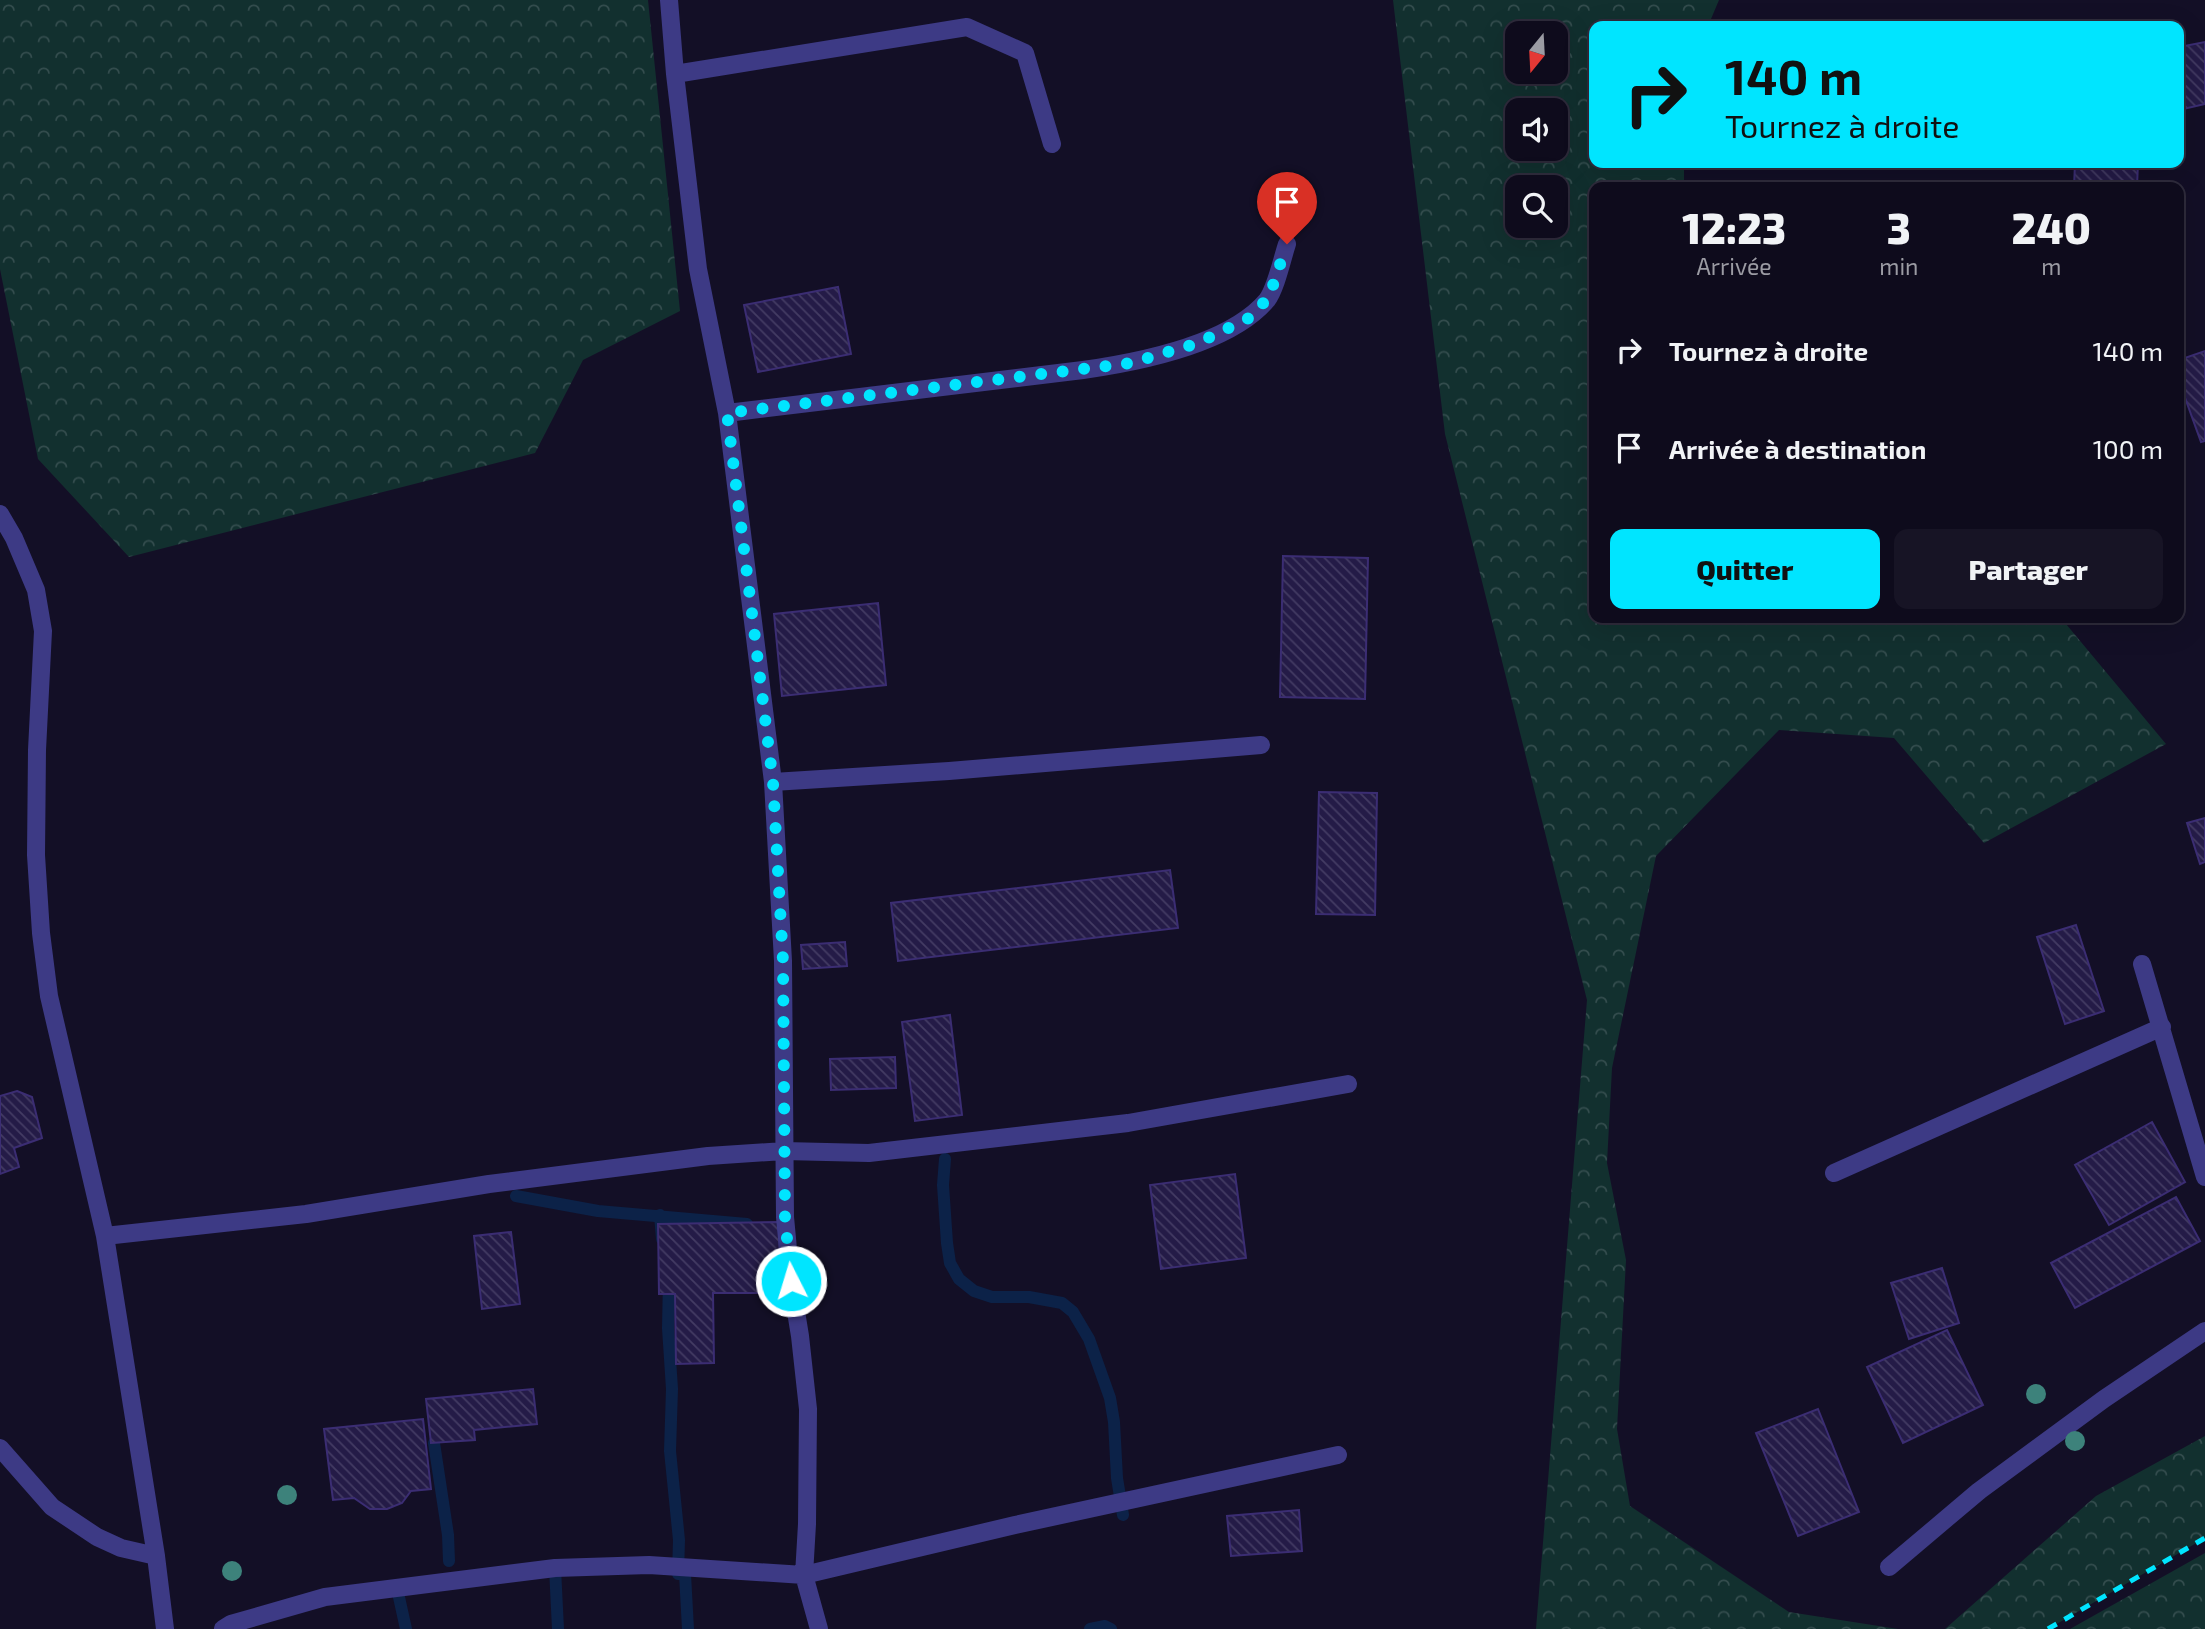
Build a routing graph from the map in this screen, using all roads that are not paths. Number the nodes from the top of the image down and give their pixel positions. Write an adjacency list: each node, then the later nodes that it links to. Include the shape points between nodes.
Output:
1 (669, 0): 2 (street)
2 (674, 74): 3 (street, via 967,27 1025,54); 5 (street, via 698,269)
3 (1052, 144)
4 (1287, 244): 5 (street, via 1269,297 1249,318 1198,343 1131,363)
5 (727, 413): 8 (street)
6 (0, 514): 15 (street, via 36,590 43,631 36,855 41,933 49,996)
7 (1261, 744): 8 (street)
8 (773, 782): 12 (street, via 783,961)
9 (2142, 964): 10 (street)
10 (2162, 1027): 13 (street); 14 (street)
11 (1348, 1084): 12 (street, via 1128,1123 869,1153)
12 (784, 1151): 15 (street, via 708,1156 489,1184 306,1214); 21 (street, via 789,1268 808,1409)
13 (1834, 1174)
14 (2205, 1177)
15 (105, 1236): 19 (street)
16 (2205, 1331): 20 (street, via 1979,1490)
17 (0, 1448): 19 (street, via 52,1507 121,1548)
18 (1338, 1455): 21 (street)
19 (156, 1556): 22 (street)
20 (1889, 1567)
21 (804, 1575): 23 (street, via 649,1565 555,1568 325,1597); 24 (street)
22 (165, 1629)
23 (223, 1629)
24 (819, 1629)

